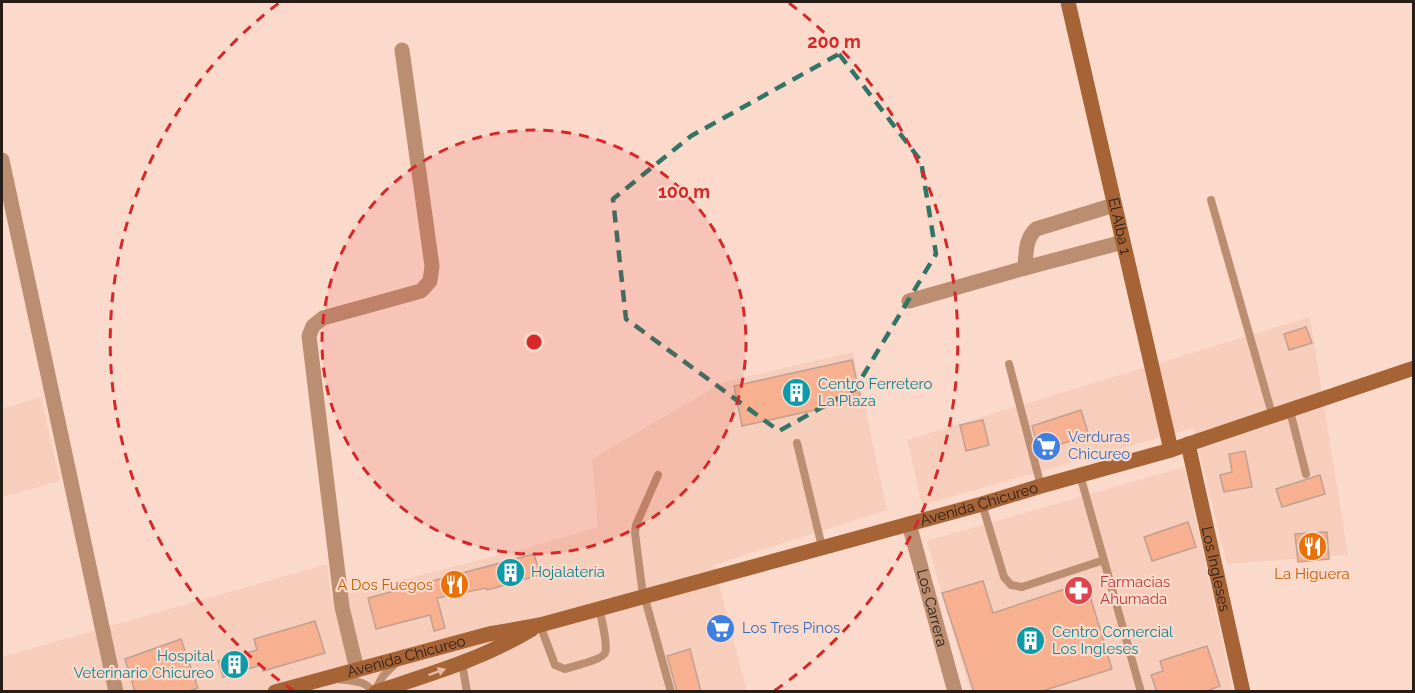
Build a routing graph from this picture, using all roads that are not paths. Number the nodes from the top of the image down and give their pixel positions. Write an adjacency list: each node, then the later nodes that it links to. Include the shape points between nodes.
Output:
1 (1068, 2): 5 (main road, El Alba 1)
2 (402, 50): 29 (street, via 432,266 430,281 421,291 323,318 309,336 342,607)
3 (2, 160): 32 (street)
4 (1211, 200): 12 (lane)
5 (1114, 205): 6 (main road, El Alba 1); 7 (street, via 1036,229 1029,237)
6 (1123, 242): 7 (street); 15 (main road, El Alba 1)
7 (1025, 268): 8 (street)
8 (909, 301)
9 (1009, 364): 19 (lane)
10 (1413, 368): 11 (main road, Avenida Chicureo)
11 (1290, 411): 12 (main road, Avenida Chicureo); 16 (lane)
12 (1274, 416): 14 (main road, Avenida Chicureo)
13 (797, 443): 22 (lane)
14 (1188, 444): 15 (main road, Avenida Chicureo); 39 (main road, Los Ingleses)
15 (1171, 450): 18 (main road, Avenida Chicureo)
16 (1306, 474)
17 (658, 475): 24 (lane, via 635,533)
18 (1080, 475): 19 (main road, Avenida Chicureo); 23 (lane)
19 (1041, 486): 20 (main road, Avenida Chicureo)
20 (982, 504): 21 (main road, Avenida Chicureo); 23 (lane, via 1004,577 1011,585 1022,586)
21 (909, 524): 22 (main road, Avenida Chicureo); 37 (street, Los Carrera)
22 (822, 547): 24 (main road, Avenida Chicureo)
23 (1104, 560): 38 (lane)
24 (644, 595): 25 (main road, Avenida Chicureo); 36 (lane)
25 (599, 608): 26 (main road, Avenida Chicureo); 26 (lane, via 605,653 601,658 565,669 555,665)
26 (540, 625): 27 (main road, Avenida Chicureo, via 489,634); 28 (main road, Avenida Chicureo)
27 (399, 659): 29 (main road, Avenida Chicureo); 34 (lane)
28 (462, 663): 31 (main road, Avenida Chicureo, one-way to 28); 35 (lane)
29 (357, 670): 30 (main road, Avenida Chicureo)
30 (326, 678): 33 (main road, Avenida Chicureo); 34 (lane, via 357,681)
31 (407, 687): 34 (main road, Avenida Chicureo)
32 (116, 692)
33 (275, 692)
34 (374, 692)
35 (467, 692)
36 (671, 692)
37 (955, 692)
38 (1142, 692)
39 (1243, 692)

